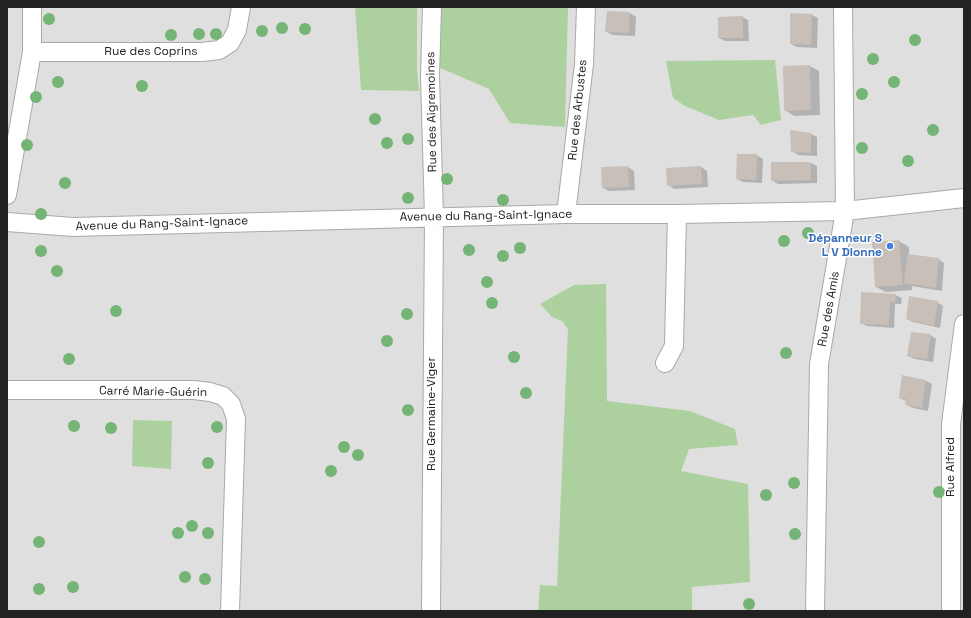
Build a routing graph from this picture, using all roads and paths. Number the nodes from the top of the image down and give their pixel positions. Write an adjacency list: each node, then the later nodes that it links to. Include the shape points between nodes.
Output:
1 (32, 7): 6 (street)
2 (241, 7): 6 (street, Rue des Coprins, via 237,30 230,43 219,50)
3 (432, 7): 12 (street, Rue des Aigremoines, via 430,76)
4 (586, 7): 10 (street, Rue des Arbustes, via 584,64)
5 (842, 7): 9 (street, Rue des Amis)
6 (32, 52): 7 (street)
7 (7, 195)
8 (964, 198): 9 (street, Avenue du Rang-Saint-Ignace)
9 (845, 211): 11 (street, Avenue du Rang-Saint-Ignace); 19 (street, Rue des Amis, via 819,364)
10 (566, 214): 11 (street, Avenue du Rang-Saint-Ignace); 12 (street, Avenue du Rang-Saint-Ignace)
11 (677, 214): 15 (street, via 674,346)
12 (434, 217): 13 (street, Avenue du Rang-Saint-Ignace, via 73,227); 18 (street, Rue Germaine-Viger)
13 (7, 222)
14 (964, 324): 20 (street, Rue Alfred, via 951,424)
15 (665, 363)
16 (7, 390): 17 (street, Carré Marie-Guérin, via 194,390 223,396 231,404 236,419)
17 (230, 611)
18 (431, 611)
19 (815, 611)
20 (951, 611)

